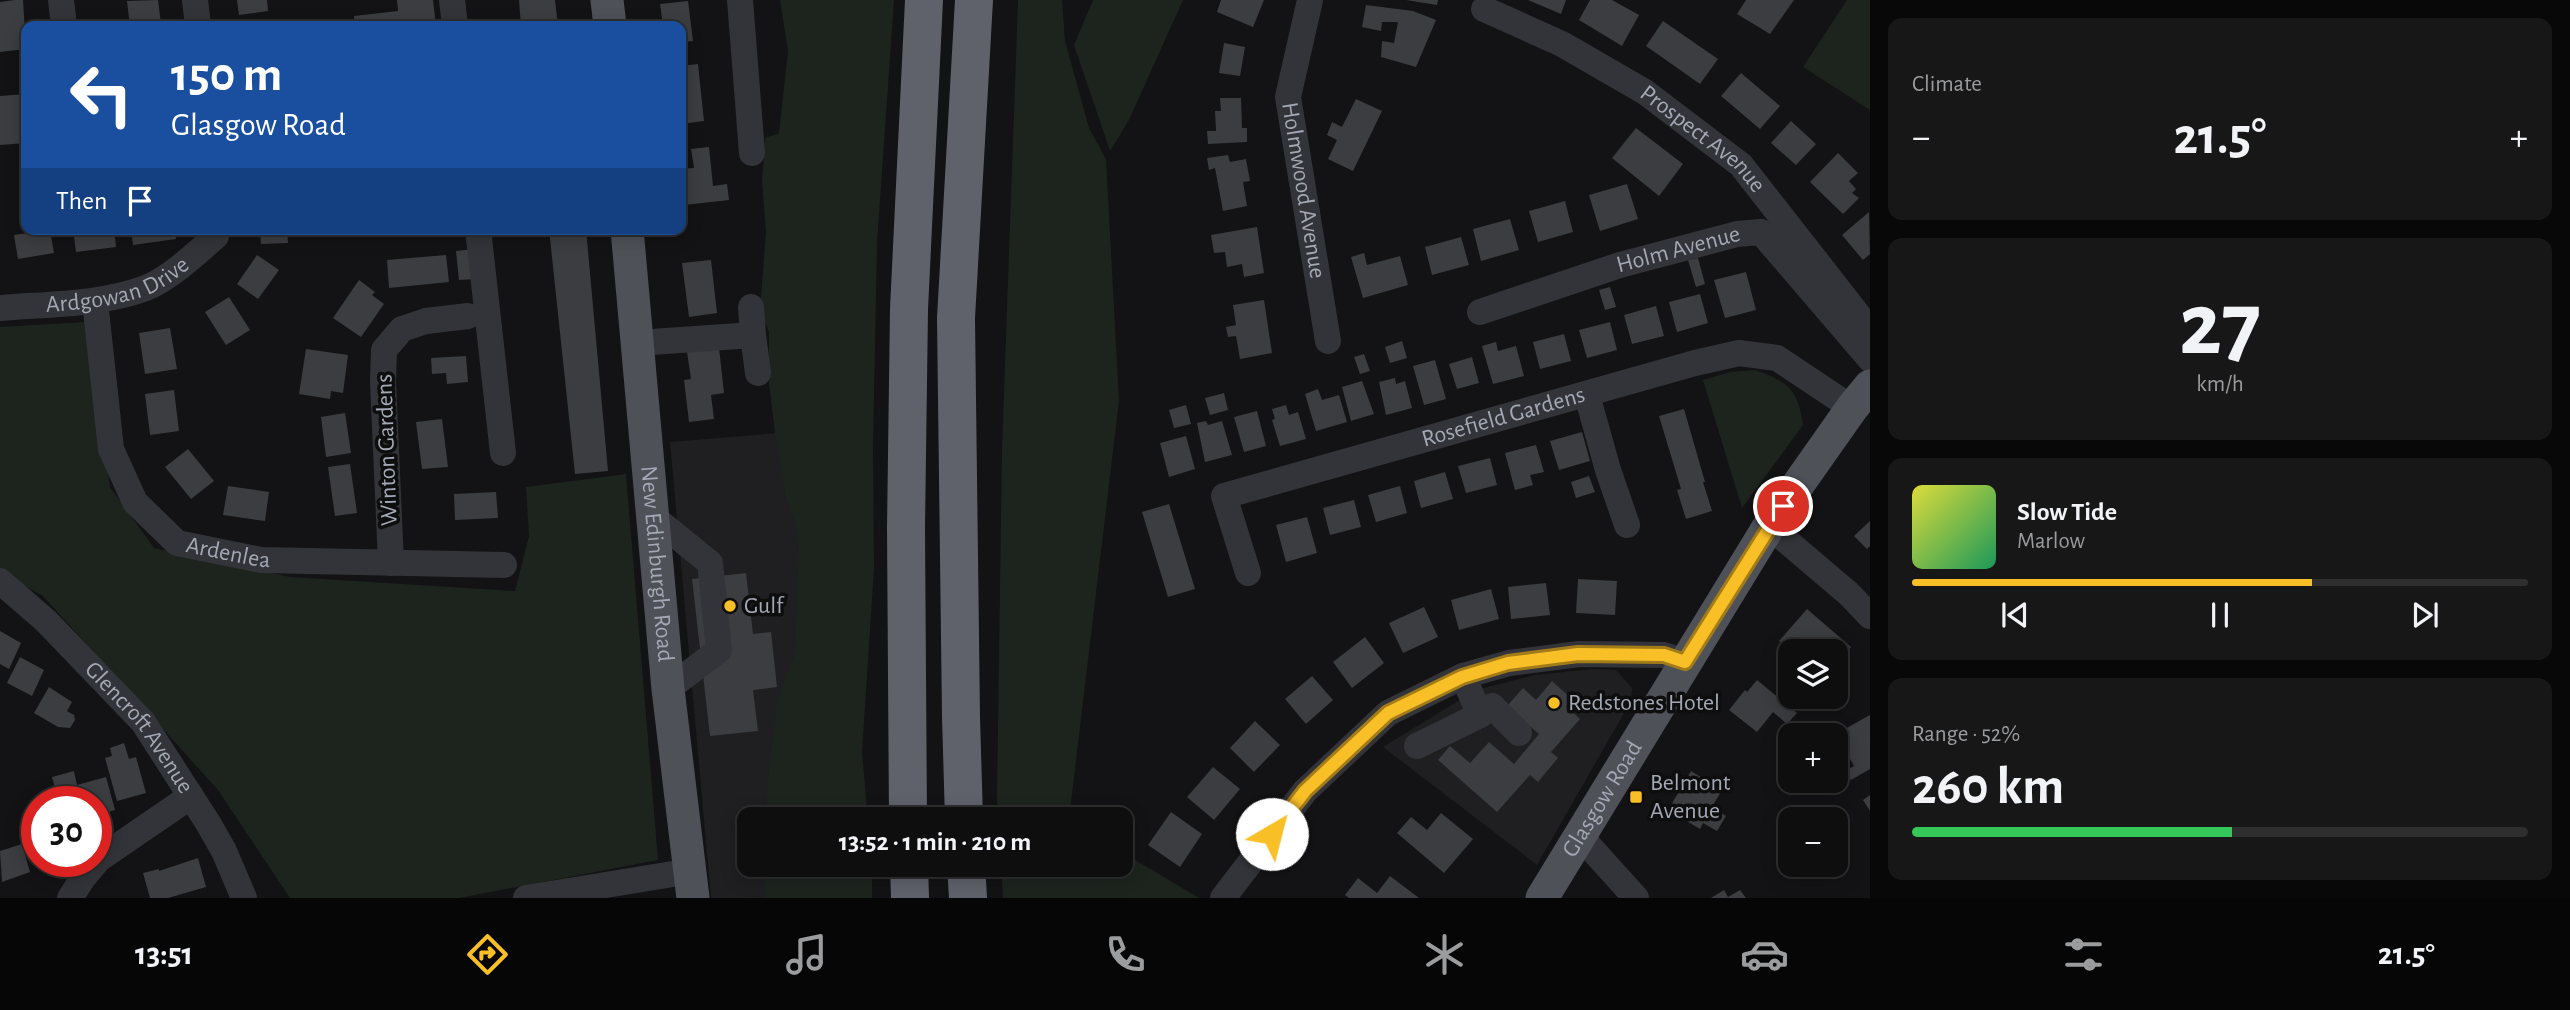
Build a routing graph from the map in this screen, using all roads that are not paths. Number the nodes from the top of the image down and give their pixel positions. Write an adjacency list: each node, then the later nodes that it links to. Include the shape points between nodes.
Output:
1 (61, 0): 10 (street)
2 (195, 0): 11 (street)
3 (452, 0): 12 (street)
4 (607, 0): 13 (main road)
5 (740, 0): 14 (street)
6 (925, 0): 47 (highway, via 909,309)
7 (974, 0): 48 (highway, via 956,318)
8 (1310, 0): 25 (street, Holmwood Avenue, via 1288,97)
9 (1484, 9): 23 (street, Prospect Avenue, via 1562,44 1645,92 1741,166)
10 (63, 21)
11 (197, 21)
12 (454, 21)
13 (609, 21)
14 (752, 153)
15 (216, 235): 18 (street, Ardgowan Drive, via 194,256 147,287)
16 (479, 235): 31 (street)
17 (628, 235): 26 (main road, New Edinburgh Road)
18 (95, 301): 20 (street, Ardgowan Drive); 35 (street, Ardenlea, via 111,449 135,502 177,543 261,560)
19 (751, 307): 24 (street)
20 (0, 308)
21 (1480, 312): 27 (street, Holm Avenue, via 1620,265 1737,234 1761,232)
22 (468, 316): 35 (street, Winton Gardens, via 402,329 384,350)
23 (1870, 330)
24 (753, 335): 26 (street); 28 (street)
25 (1328, 341)
26 (637, 343): 32 (main road, New Edinburgh Road)
27 (1870, 359)
28 (758, 373)
29 (1587, 395): 30 (street, Rosefield Gardens, via 1739,353 1777,358); 33 (street); 37 (street, Rosefield Gardens, via 1224,496)
30 (1861, 397): 34 (main road, Glasgow Road)
31 (503, 453)
32 (652, 516): 42 (main road, New Edinburgh Road); 42 (street, via 710,564 719,650)
33 (1627, 525)
34 (1769, 526): 39 (street); 40 (main road, Glasgow Road)
35 (391, 562): 36 (street, Ardenlea)
36 (505, 565)
37 (1248, 573)
38 (0, 581): 46 (street, Glencroft Avenue, via 46,621 143,722)
39 (1870, 617)
40 (1685, 662): 41 (street, via 1664,655 1578,654 1508,663); 49 (main road, Glasgow Road)
41 (1462, 677): 43 (street); 59 (street, via 1388,713 1305,791)
42 (668, 688): 52 (main road, New Edinburgh Road)
43 (1479, 715): 44 (street, via 1492,706); 45 (street)
44 (1519, 733)
45 (1417, 746)
46 (191, 796): 54 (street, via 99,859); 55 (street, Glencroft Avenue, via 224,851)
47 (908, 807)
48 (964, 807)
49 (1580, 836): 60 (main road, Glasgow Road); 61 (street)
50 (909, 877): 57 (highway)
51 (967, 877): 58 (highway)
52 (692, 884): 53 (street)
53 (571, 894): 56 (street)
54 (70, 898)
55 (244, 898)
56 (526, 898)
57 (910, 898)
58 (968, 898)
59 (1223, 898)
60 (1542, 898)
61 (1636, 898)

